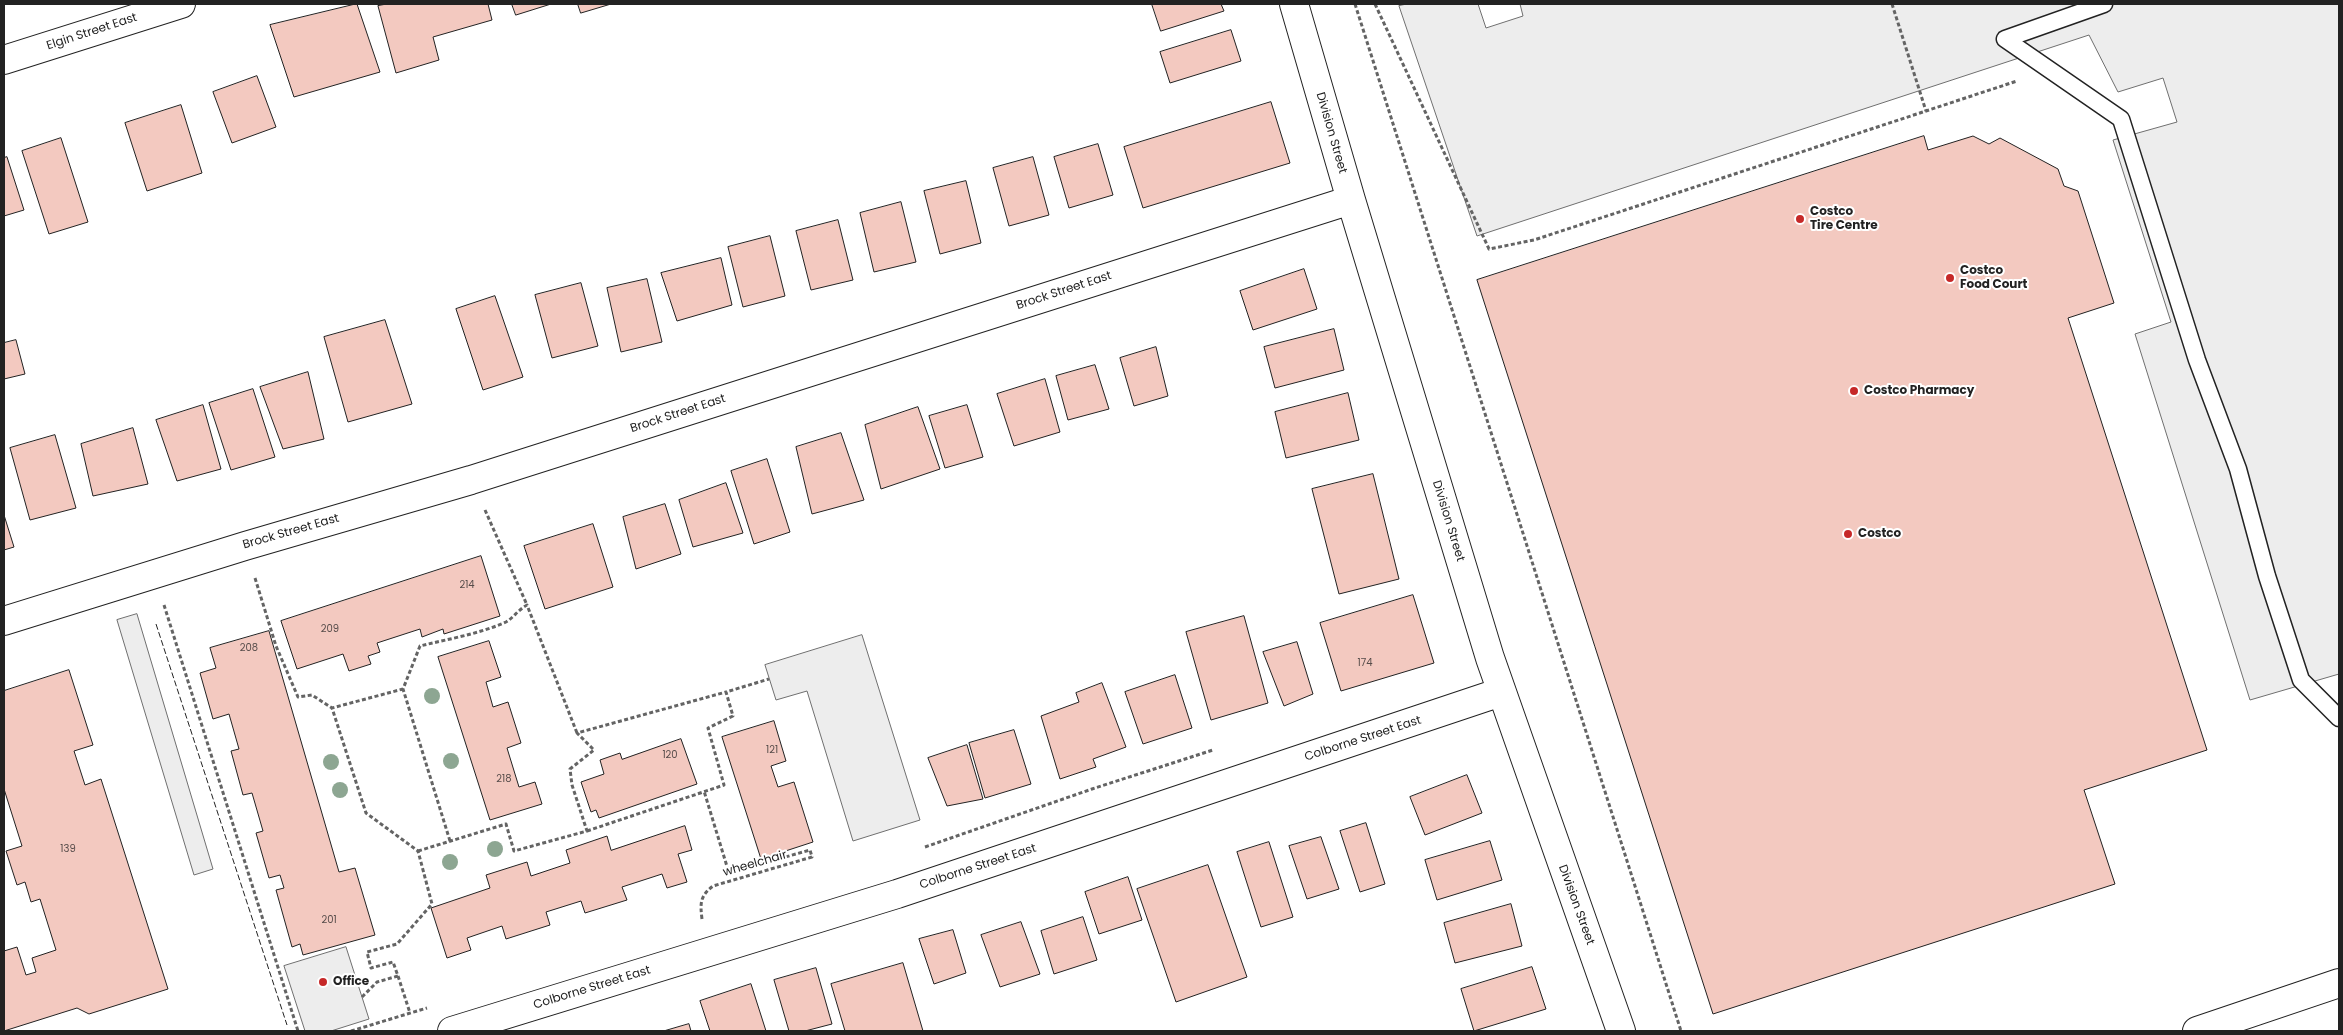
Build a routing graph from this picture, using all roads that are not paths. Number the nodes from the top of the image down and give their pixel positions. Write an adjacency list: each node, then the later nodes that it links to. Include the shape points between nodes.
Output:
1 (181, 4): 4 (street, Elgin Street East)
2 (1294, 4): 5 (street, Division Street)
3 (2104, 4): 8 (lane, via 2005,39 2121,119 2197,360 2238,469 2267,576 2301,680)
4 (4, 60)
5 (1351, 200): 6 (street, Brock Street East, via 472,480); 7 (street, Division Street)
6 (4, 621)
7 (1501, 692): 10 (street, Colborne Street East, via 898,894); 11 (street, Division Street)
8 (2339, 718)
9 (2339, 983): 12 (street)
10 (452, 1031)
11 (1621, 1031)
12 (2197, 1031)

